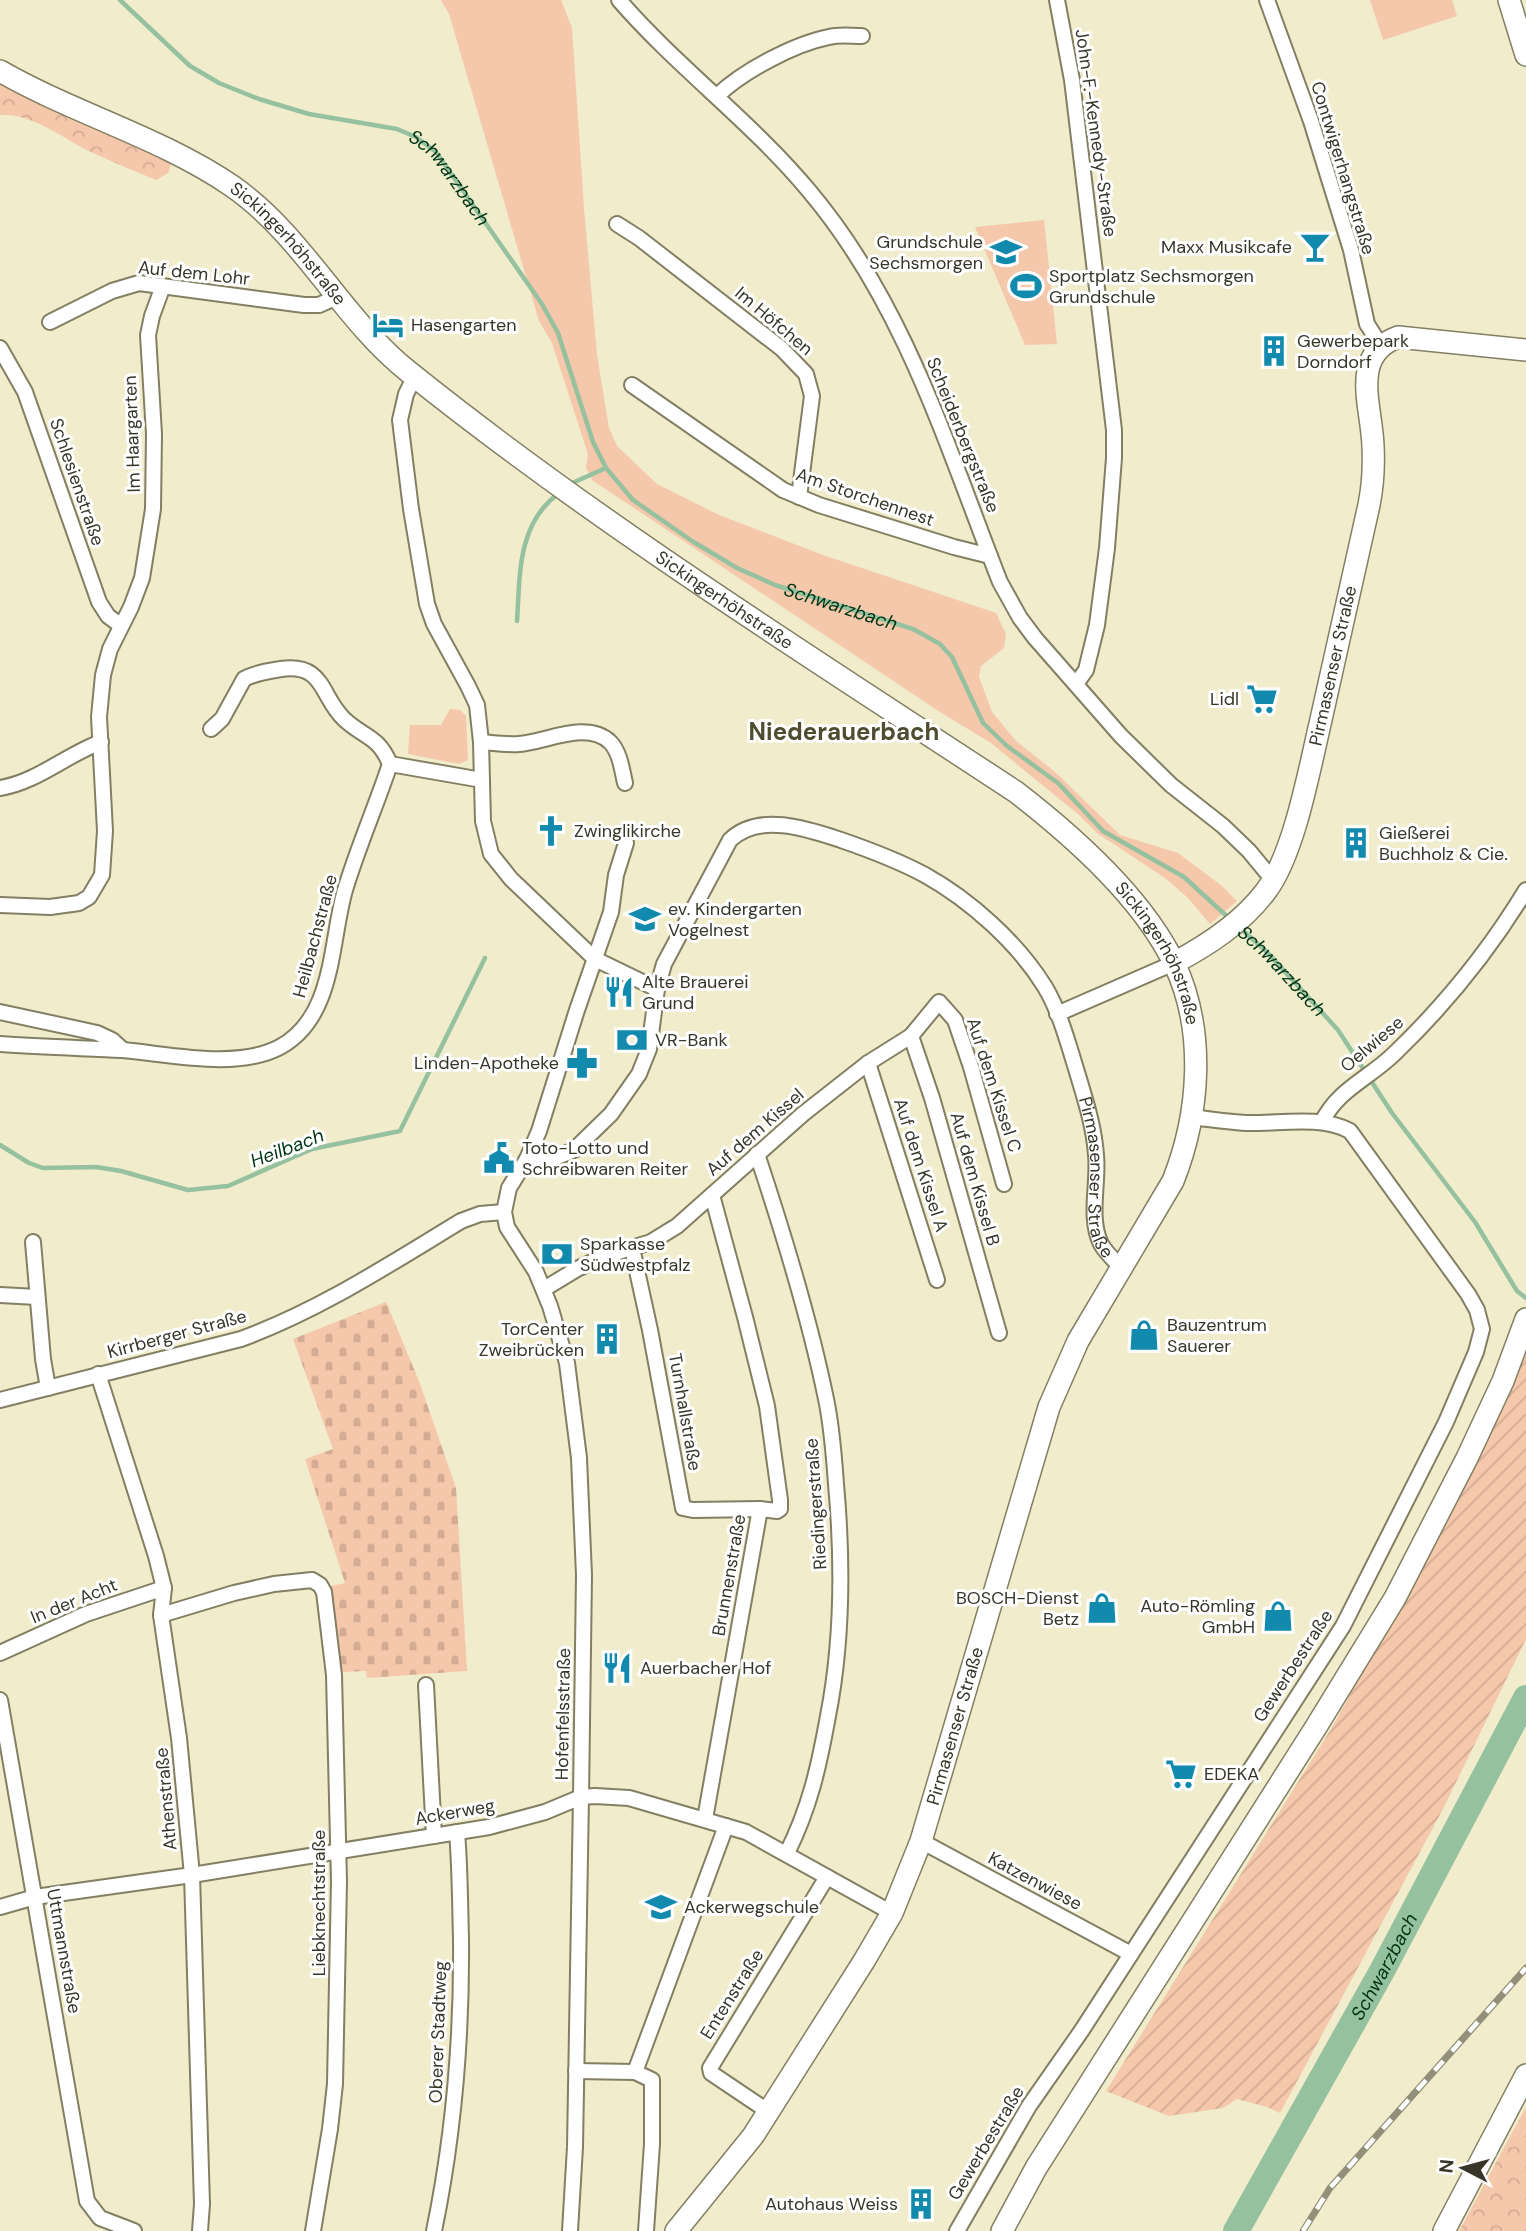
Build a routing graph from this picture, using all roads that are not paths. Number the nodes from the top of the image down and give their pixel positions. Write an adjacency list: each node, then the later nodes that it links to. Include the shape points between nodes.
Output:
1 (620, 0): 8 (street, Scheiderbergstraße)
2 (1057, 0): 21 (street, John-F.-Kennedy-Straße, via 1072,80 1114,430 1097,625 1089,663)
3 (1268, 0): 13 (street, Contwigerhangstraße, via 1351,250 1367,324)
4 (1509, 0): 6 (main road)
5 (862, 36): 8 (street, via 829,37 799,48 750,70)
6 (1526, 55)
7 (0, 71): 11 (main road, Sickingerhöhstraße, via 166,148 235,188 287,233)
8 (718, 96): 19 (street, Scheiderbergstraße, via 810,191 879,291 912,358)
9 (617, 224): 18 (street, Im Höfchen, via 782,349 806,374 813,396)
10 (163, 286): 11 (street, Auf dem Lohr, via 304,305 320,305); 12 (street, Auf dem Lohr, via 129,285); 20 (street, Im Haargarten, via 148,335 155,475 149,544 142,579)
11 (339, 296): 16 (main road, Sickingerhöhstraße, via 377,344)
12 (50, 322)
13 (1381, 346): 15 (main road, via 1398,337); 30 (main road, Pirmasenser Straße, via 1367,369 1373,444 1369,505 1307,782)
14 (0, 348): 20 (street, Schlesienstraße, via 25,392 99,602)
15 (1524, 348)
16 (415, 376): 24 (street, via 402,406 400,436 422,578 434,624 477,705); 34 (main road, Sickingerhöhstraße, via 572,494 1016,792 1129,897)
17 (632, 385): 18 (street, Am Storchennest)
18 (799, 497): 19 (street, Am Storchennest)
19 (990, 556): 21 (street, Scheiderbergstraße, via 1020,618)
20 (120, 625): 23 (street, Im Haargarten, via 103,675)
21 (1076, 684): 30 (street, Scheiderbergstraße, via 1148,764 1223,826)
22 (212, 729): 25 (street, via 244,679 263,672 303,669 314,675 343,718 383,748)
23 (101, 742): 28 (street, via 22,782); 32 (street, Im Haargarten, via 105,843 96,888 79,903 64,907)
24 (481, 742): 26 (street); 27 (street, via 519,744 594,734 613,747)
25 (390, 764): 26 (street); 41 (street, Heilbachstraße, via 346,888 324,989 304,1026 282,1046 254,1056)
26 (482, 780): 33 (street, via 483,821 491,854 510,879)
27 (625, 783)
28 (0, 788)
29 (626, 843): 33 (street)
30 (1273, 880): 34 (main road, Pirmasenser Straße, via 1220,936)
31 (1526, 890): 44 (street, Oelwiese, via 1458,988 1384,1062 1332,1104)
32 (0, 905)
33 (595, 959): 35 (street); 46 (street)
34 (1174, 963): 38 (street, Pirmasenser Straße); 43 (main road, Sickingerhöhstraße, via 1189,1008 1194,1043)
35 (657, 989): 38 (street, via 664,964 730,840 743,829 780,826 861,847 949,890 1016,950 1046,989); 46 (street, via 649,1049 624,1097 574,1150 550,1160)
36 (939, 1002): 39 (street, Auf dem Kissel); 47 (street, Auf dem Kissel C, via 955,1020)
37 (0, 1012): 41 (street, via 97,1033)
38 (1057, 1014): 52 (street, Pirmasenser Straße, via 1093,1127 1096,1229 1101,1245)
39 (911, 1036): 42 (street, Auf dem Kissel); 58 (street, Auf dem Kissel B)
40 (0, 1044): 41 (street, Heilbachstraße)
41 (122, 1051)
42 (868, 1063): 45 (street, Auf dem Kissel); 53 (street, Auf dem Kissel A)
43 (1191, 1117): 44 (street); 52 (main road, Sickingerhöhstraße, via 1173,1181)
44 (1322, 1122): 81 (street, Gewerbestraße, via 1350,1131 1468,1294 1482,1329 1446,1422 1343,1626)
45 (757, 1154): 48 (street, Auf dem Kissel); 75 (street, Riedingerstraße, via 827,1402 839,1522 836,1672 813,1789)
46 (527, 1159): 49 (street, via 509,1188)
47 (1003, 1184)
48 (712, 1195): 51 (street, Auf dem Kissel, via 662,1236); 62 (street, Brunnenstraße, via 766,1406 780,1509)
49 (504, 1212): 54 (street, Hofenfelsstraße, via 507,1227); 59 (street, Kirrberger Straße, via 461,1220 332,1299 274,1327)
50 (33, 1242): 56 (street)
51 (632, 1248): 54 (street, Auf dem Kissel); 62 (street, Turnhallstraße, via 683,1507)
52 (1122, 1268): 73 (main road, Pirmasenser Straße, via 1078,1341 1049,1407)
53 (937, 1280)
54 (544, 1289): 68 (street, Hofenfelsstraße, via 567,1363 579,1458 584,1574)
55 (0, 1295): 56 (street)
56 (37, 1297): 60 (street)
57 (1526, 1319): 94 (main road, via 1503,1381 1395,1598 1036,2168)
58 (999, 1333)
59 (98, 1374): 60 (street, Kirrberger Straße); 63 (street, Athenstraße)
60 (48, 1388): 61 (street, Kirrberger Straße)
61 (0, 1400)
62 (760, 1509): 69 (street, Brunnenstraße)
63 (164, 1588): 64 (street, Athenstraße); 65 (street, In der Acht, via 86,1614)
64 (162, 1615): 74 (street, Liebknechtstraße, via 274,1584 312,1580 320,1585 337,1734); 76 (street, Athenstraße)
65 (0, 1653)
66 (426, 1685): 72 (street)
67 (0, 1700): 78 (street, Uttmannstraße)
68 (582, 1797): 69 (street, Ackerweg, via 629,1798); 71 (street, Ackerweg, via 524,1818); 82 (street, Hofenfelsstraße)
69 (705, 1819): 70 (street, Ackerweg)
70 (726, 1826): 75 (street, Ackerweg); 83 (street)
71 (457, 1832): 72 (street, Ackerweg); 89 (street, Oberer Stadtweg, via 461,1976 457,2074 447,2171)
72 (434, 1836): 74 (street, Ackerweg)
73 (921, 1841): 80 (main road, Pirmasenser Straße); 81 (street, Katzenwiese)
74 (339, 1852): 76 (street, Ackerweg); 88 (street, Liebknechtstraße, via 334,2084)
75 (787, 1853): 77 (street, Ackerweg)
76 (192, 1875): 78 (street, Ackerweg); 87 (street, Athenstraße)
77 (827, 1877): 80 (street, Ackerweg); 85 (street, Entenstraße, via 710,2068)
78 (35, 1897): 79 (street, Ackerweg); 86 (street, Uttmannstraße, via 87,2201 100,2218)
79 (0, 1908)
80 (892, 1913): 85 (main road, Pirmasenser Straße)
81 (1131, 1954): 93 (street, Gewerbestraße, via 1029,2106)
82 (576, 2071): 83 (street); 90 (street, Hofenfelsstraße)
83 (635, 2071): 91 (street, via 652,2080)
84 (1526, 2075): 95 (main road)
85 (769, 2112): 92 (main road, Pirmasenser Straße)
86 (134, 2231)
87 (200, 2231)
88 (313, 2231)
89 (434, 2231)
90 (570, 2231)
91 (646, 2231)
92 (676, 2231)
93 (957, 2231)
94 (1002, 2231)
95 (1444, 2231)

